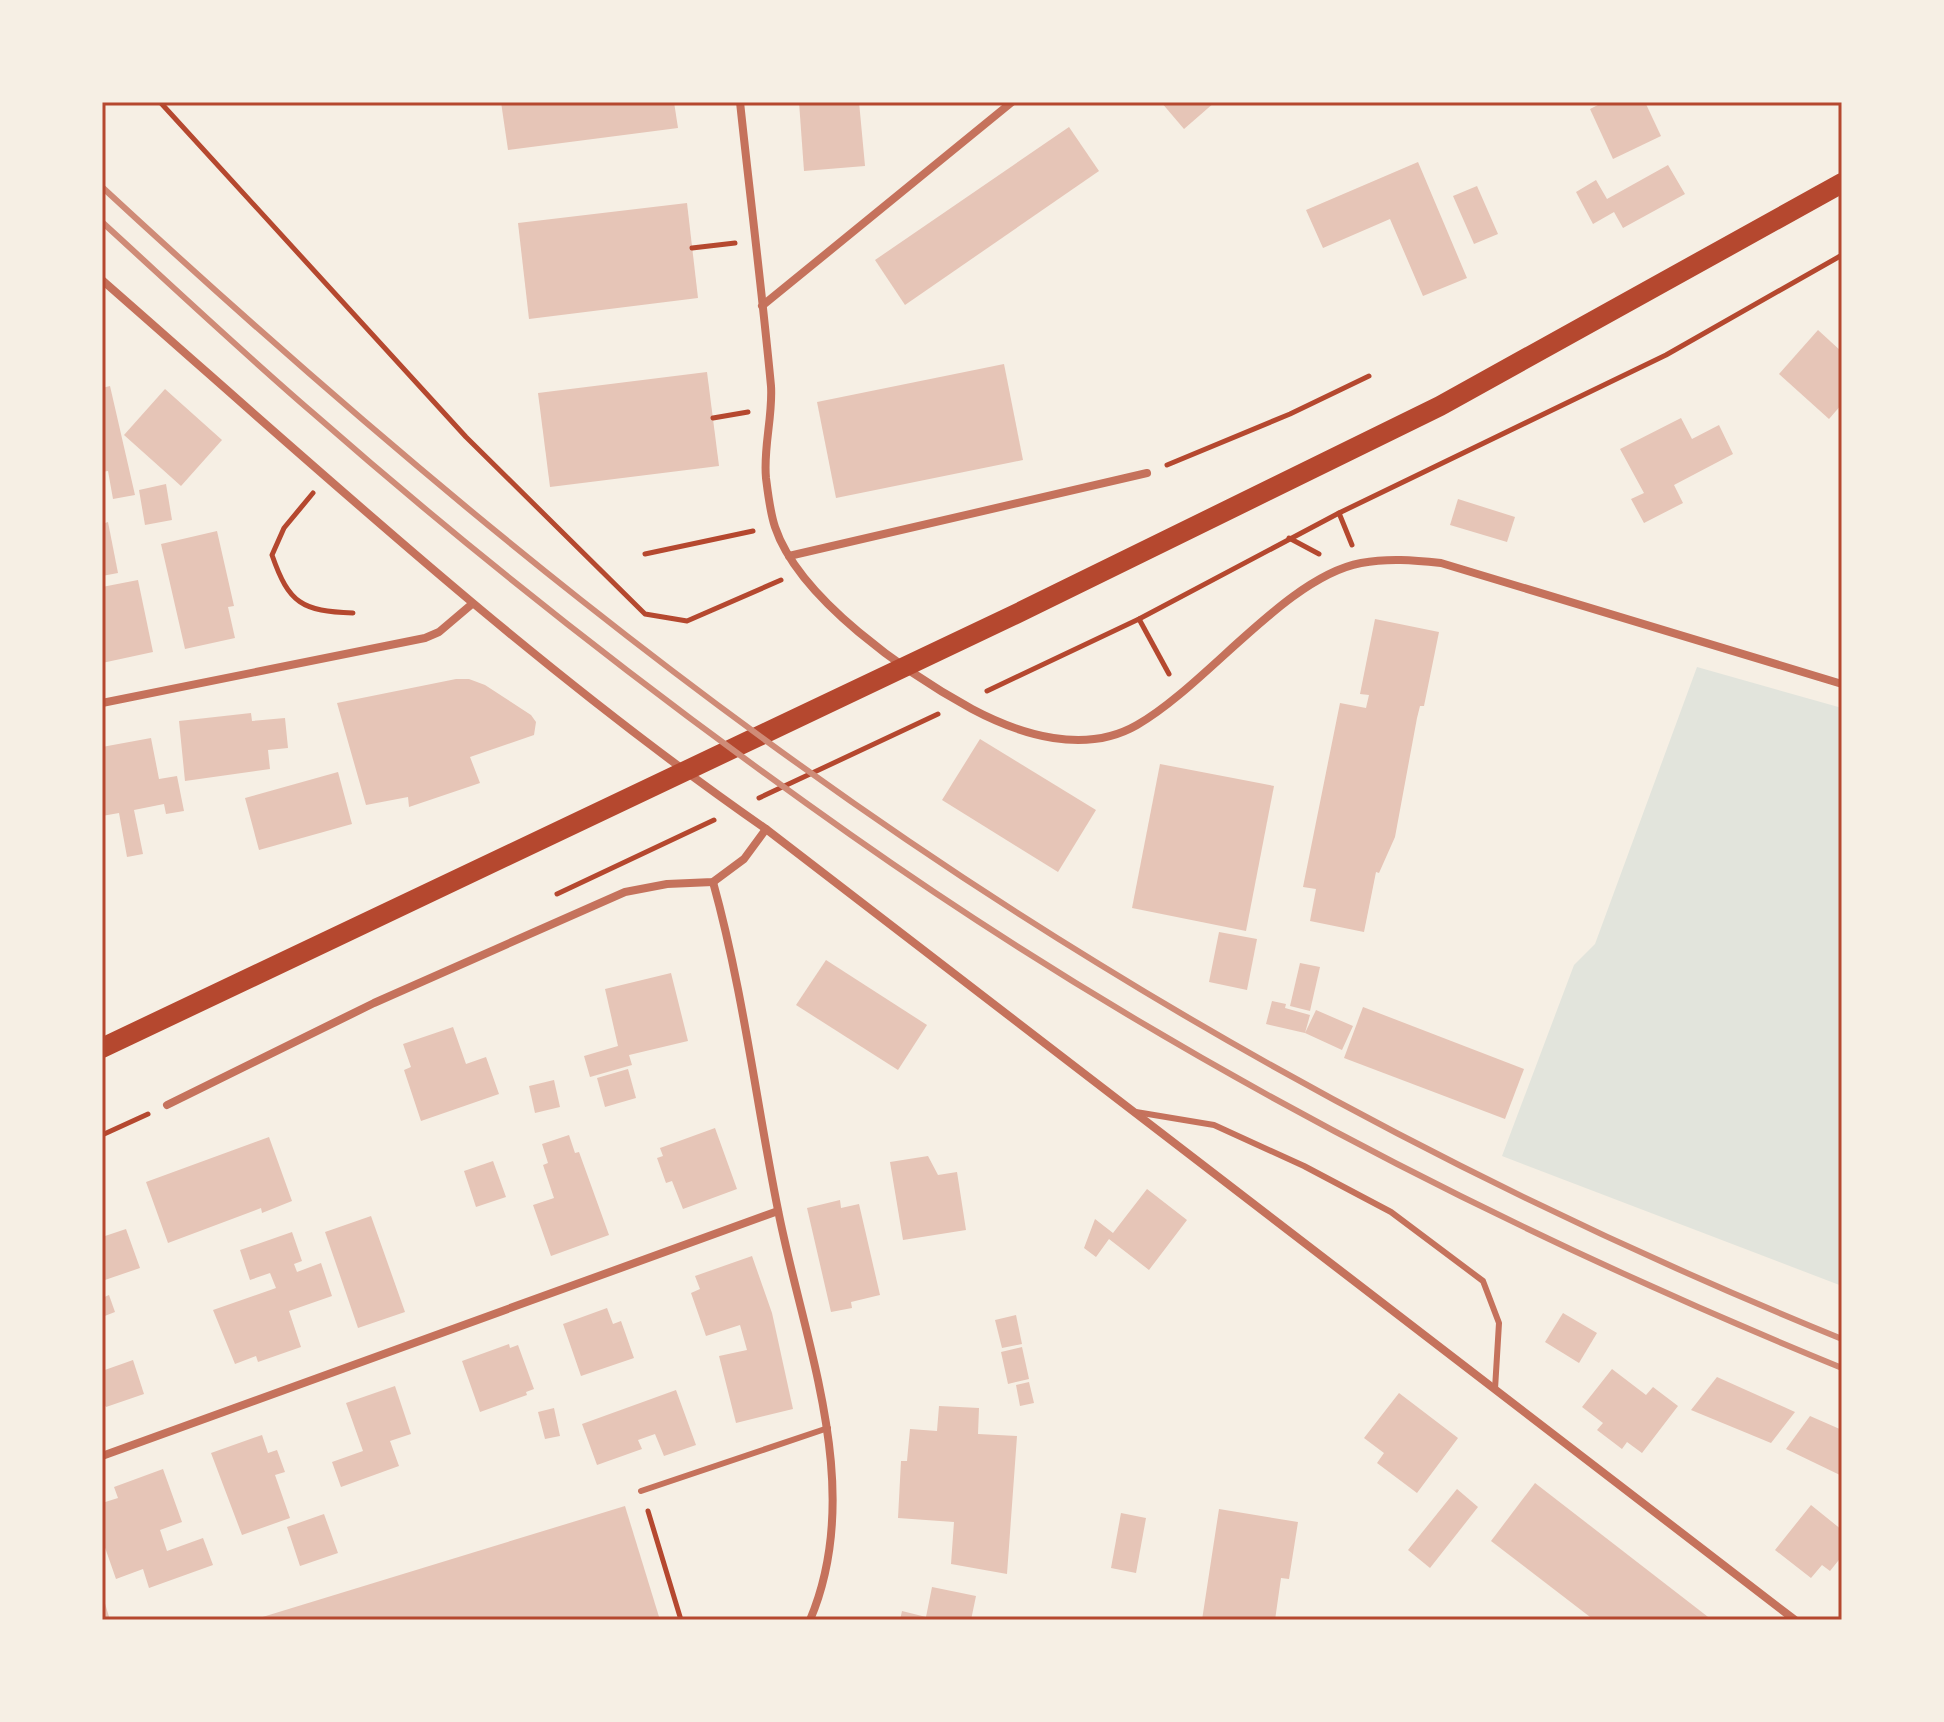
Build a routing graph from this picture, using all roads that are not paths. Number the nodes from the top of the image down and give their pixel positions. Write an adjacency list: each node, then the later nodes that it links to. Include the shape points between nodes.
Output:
1 (740, 102): 5 (street)
2 (1012, 102): 5 (street)
3 (1842, 183): 13 (main road, via 1440,406 1016,614)
4 (102, 280): 8 (street)
5 (762, 306): 7 (street, via 770,409 766,475 775,527)
6 (1147, 473): 7 (street)
7 (789, 556): 9 (street, via 886,655 994,721 1042,738 1089,740 1135,727 1181,695 1311,582 1359,563 1396,558 1441,563)
8 (472, 604): 10 (street, via 425,638); 11 (street, via 636,735)
9 (1842, 684)
10 (102, 703)
11 (766, 829): 12 (street, via 744,859); 15 (street)
12 (713, 882): 14 (street, via 625,892 374,1003); 16 (street, via 733,953)
13 (102, 1048)
14 (167, 1105)
15 (1136, 1112): 17 (street); 17 (lane, via 1214,1125 1304,1166 1391,1212 1483,1281 1499,1323)
16 (778, 1211): 18 (street); 19 (street)
17 (1495, 1389): 22 (street)
18 (828, 1428): 20 (lane); 21 (street, via 834,1537)
19 (102, 1456)
20 (641, 1491)
21 (810, 1620)
22 (1795, 1620)

